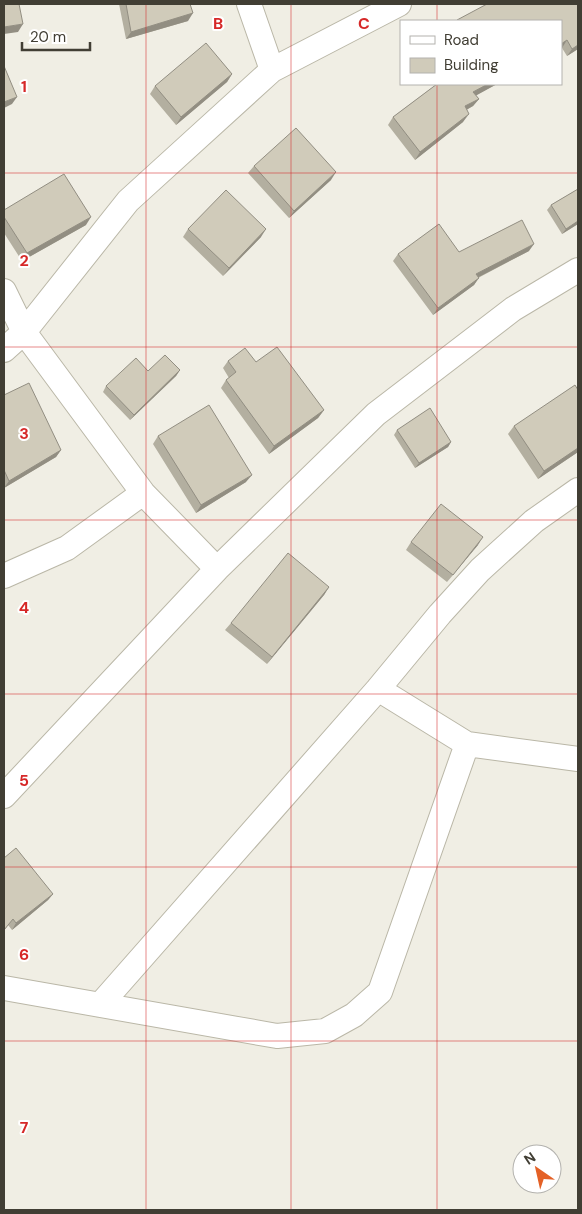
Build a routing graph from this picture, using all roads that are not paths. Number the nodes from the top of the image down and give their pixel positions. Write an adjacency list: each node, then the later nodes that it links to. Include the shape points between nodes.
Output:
1 (249, 4): 3 (street)
2 (400, 4): 3 (street)
3 (272, 70): 6 (street, via 128,201)
4 (578, 270): 10 (street, via 513,309 376,414)
5 (4, 291): 6 (street)
6 (24, 332): 7 (street); 8 (street)
7 (4, 350)
8 (143, 493): 10 (street); 11 (street, via 67,548)
9 (574, 496): 12 (street, via 534,521 480,570)
10 (217, 570): 15 (street)
11 (4, 576)
12 (378, 689): 13 (street); 17 (street)
13 (467, 744): 14 (street); 17 (street, via 380,992 354,1015 325,1031 277,1036)
14 (578, 760)
15 (4, 796)
16 (4, 988): 17 (street)
17 (100, 1005)

